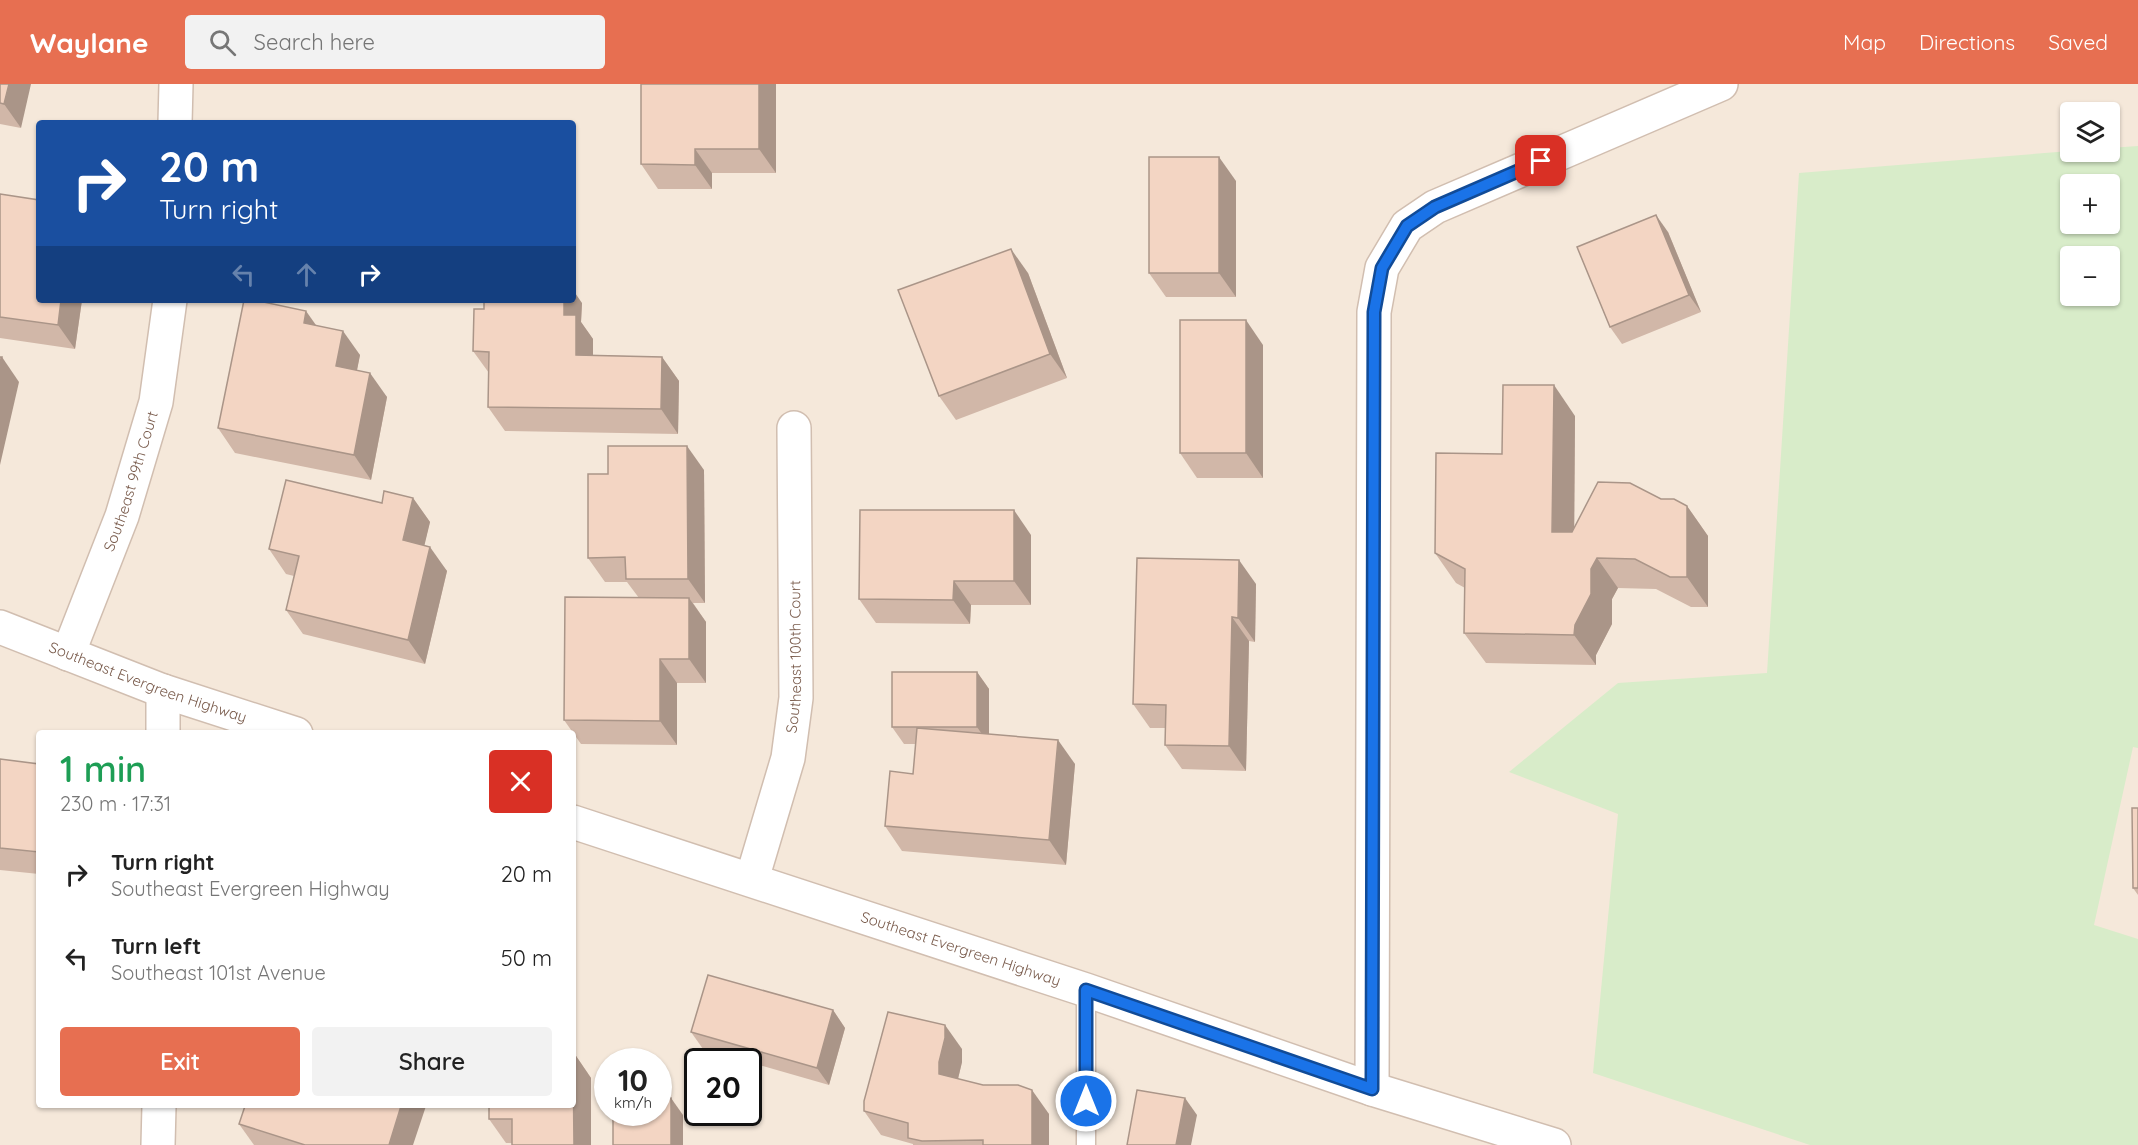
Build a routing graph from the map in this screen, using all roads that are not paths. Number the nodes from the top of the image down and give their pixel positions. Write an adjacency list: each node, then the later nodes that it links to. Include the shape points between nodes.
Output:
1 (176, 84): 3 (street)
2 (1721, 84): 14 (street, via 1435,207 1407,226 1382,268 1374,312)
3 (175, 120)
4 (170, 303): 7 (street, Southeast 99th Court, via 156,402 122,516)
5 (794, 428): 12 (street, Southeast 100th Court, via 796,698 788,758)
6 (0, 627): 7 (street, Southeast Evergreen Highway)
7 (68, 654): 8 (street, Southeast Evergreen Highway)
8 (164, 691): 9 (street); 10 (street, Southeast Evergreen Highway)
9 (163, 730)
10 (284, 730)
11 (576, 823): 12 (street, Southeast Evergreen Highway)
12 (752, 879): 13 (street, Southeast Evergreen Highway)
13 (1086, 990): 14 (street, Southeast Evergreen Highway); 17 (lane)
14 (1372, 1089): 18 (street, Southeast Evergreen Highway)
15 (159, 1108): 16 (street)
16 (158, 1145)
17 (1086, 1145)
18 (1554, 1145)

